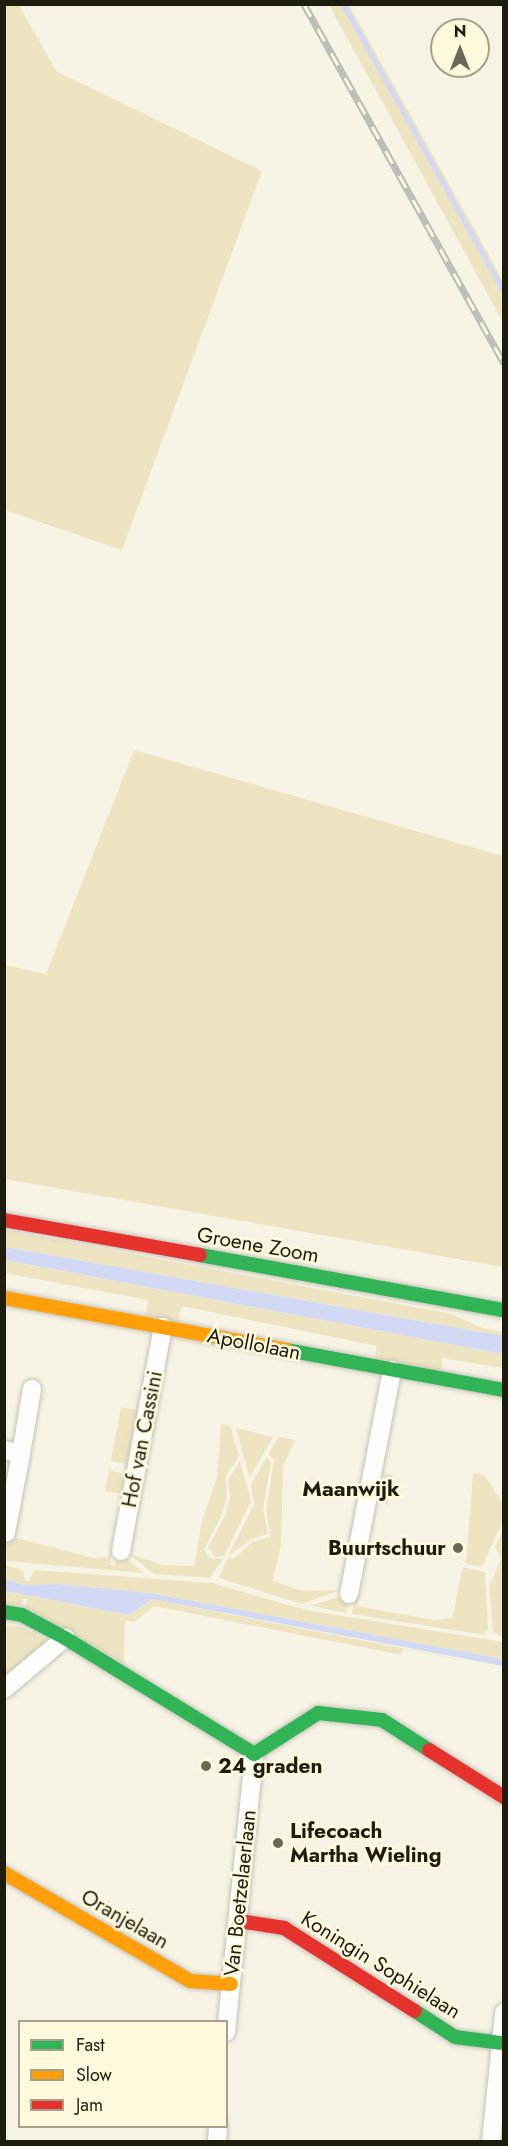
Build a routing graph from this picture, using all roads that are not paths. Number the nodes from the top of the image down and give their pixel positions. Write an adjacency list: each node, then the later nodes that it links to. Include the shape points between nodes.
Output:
1 (4, 1220): 3 (street, Groene Zoom)
2 (4, 1298): 4 (street, Apollolaan)
3 (504, 1310)
4 (163, 1327): 5 (street, Apollolaan); 10 (street, Hof van Cassini)
5 (392, 1370): 7 (street, Apollolaan); 11 (street)
6 (32, 1389): 8 (street)
7 (504, 1390)
8 (13, 1452): 9 (street)
9 (6, 1533)
10 (121, 1551)
11 (349, 1594)
12 (4, 1612): 13 (street, via 22,1615)
13 (65, 1638): 14 (street); 15 (street)
14 (4, 1689)
15 (254, 1754): 16 (street, via 318,1713 370,1717 382,1720); 18 (street, Van Boetzelaerlaan)
16 (504, 1797)
17 (4, 1873): 19 (street, Oranjelaan, via 190,1981)
18 (239, 1921): 19 (street, Van Boetzelaerlaan); 22 (street, Koningin Sophielaan, via 284,1928 455,2037)
19 (231, 1984): 21 (street, Van Boetzelaerlaan)
20 (504, 2013): 22 (street)
21 (227, 2020)
22 (501, 2043): 23 (street)
23 (491, 2142)

